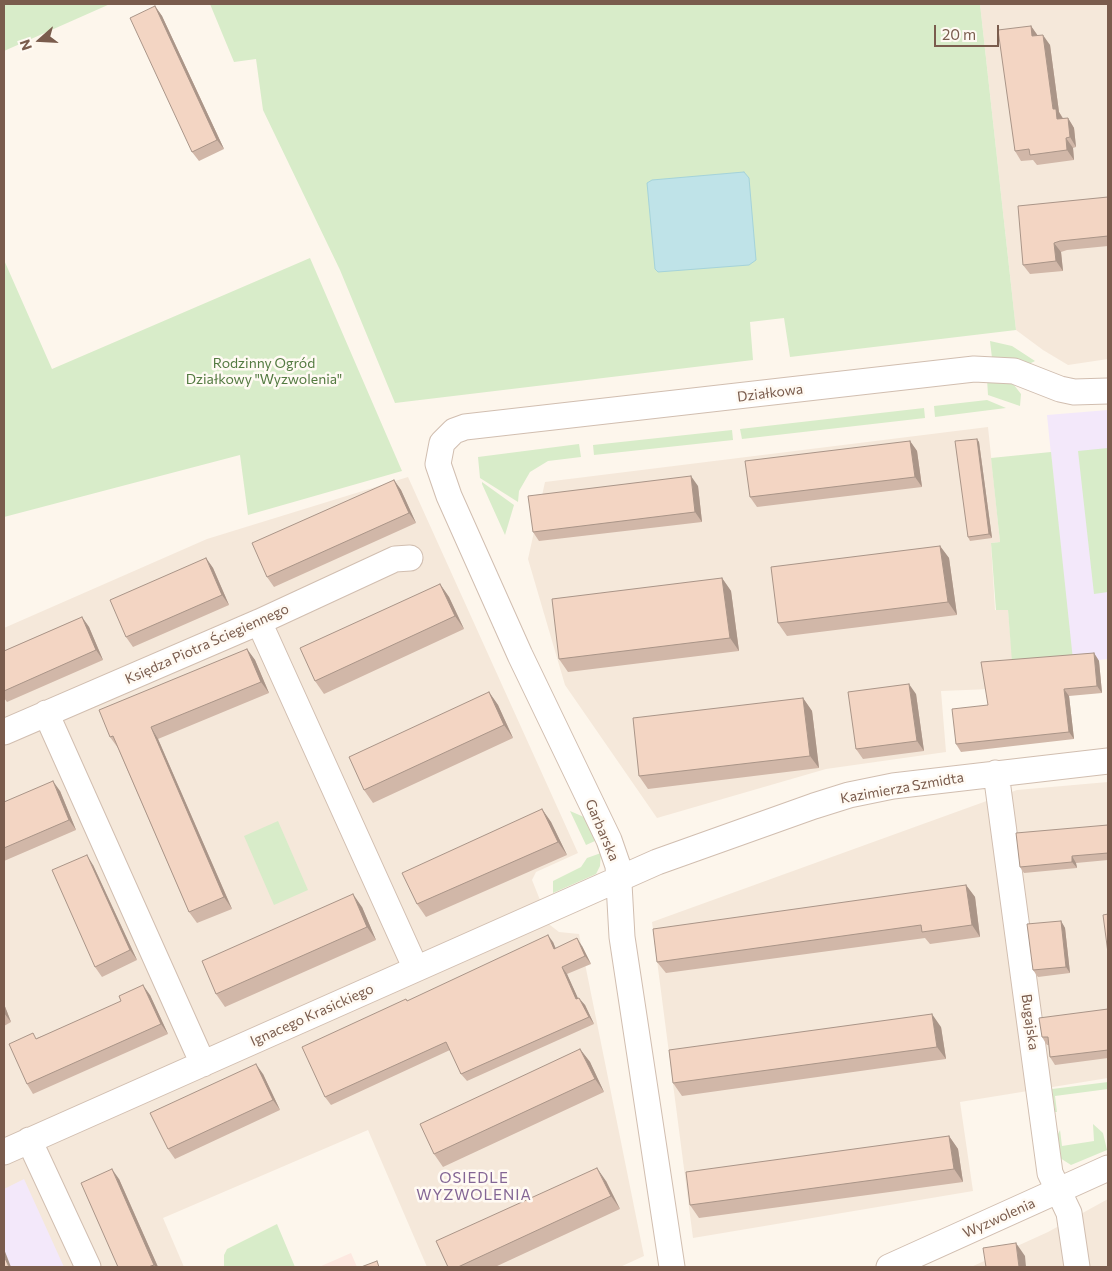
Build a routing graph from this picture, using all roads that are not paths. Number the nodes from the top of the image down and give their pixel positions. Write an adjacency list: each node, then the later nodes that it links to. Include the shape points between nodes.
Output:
1 (1108, 390): 2 (street, Działkowa, via 1074,392 1014,371 974,369 465,428 446,438)
2 (439, 451): 9 (street, Garbarska, via 438,464 449,496 520,655 609,840)
3 (410, 558): 4 (street, Księdza Piotra Ściegiennego, via 395,559)
4 (259, 622): 5 (street, Księdza Piotra Ściegiennego); 10 (street)
5 (46, 713): 6 (street, Księdza Piotra Ściegiennego); 11 (street)
6 (4, 732)
7 (1108, 762): 8 (street, Kazimierza Szmidta)
8 (996, 773): 9 (street, Kazimierza Szmidta, via 849,795); 15 (street, Bugajska, via 1049,1167)
9 (620, 878): 10 (street, Ignacego Krasickiego); 17 (street, Garbarska, via 622,937)
10 (416, 969): 11 (street, Ignacego Krasickiego)
11 (202, 1064): 12 (street, Ignacego Krasickiego)
12 (29, 1140): 13 (street, Ignacego Krasickiego); 16 (street)
13 (4, 1150)
14 (1108, 1168): 15 (street, Wyzwolenia)
15 (1060, 1190): 18 (street, Wyzwolenia); 19 (street, Bugajska, via 1069,1213)
16 (88, 1267)
17 (672, 1267)
18 (889, 1267)
19 (1076, 1267)

